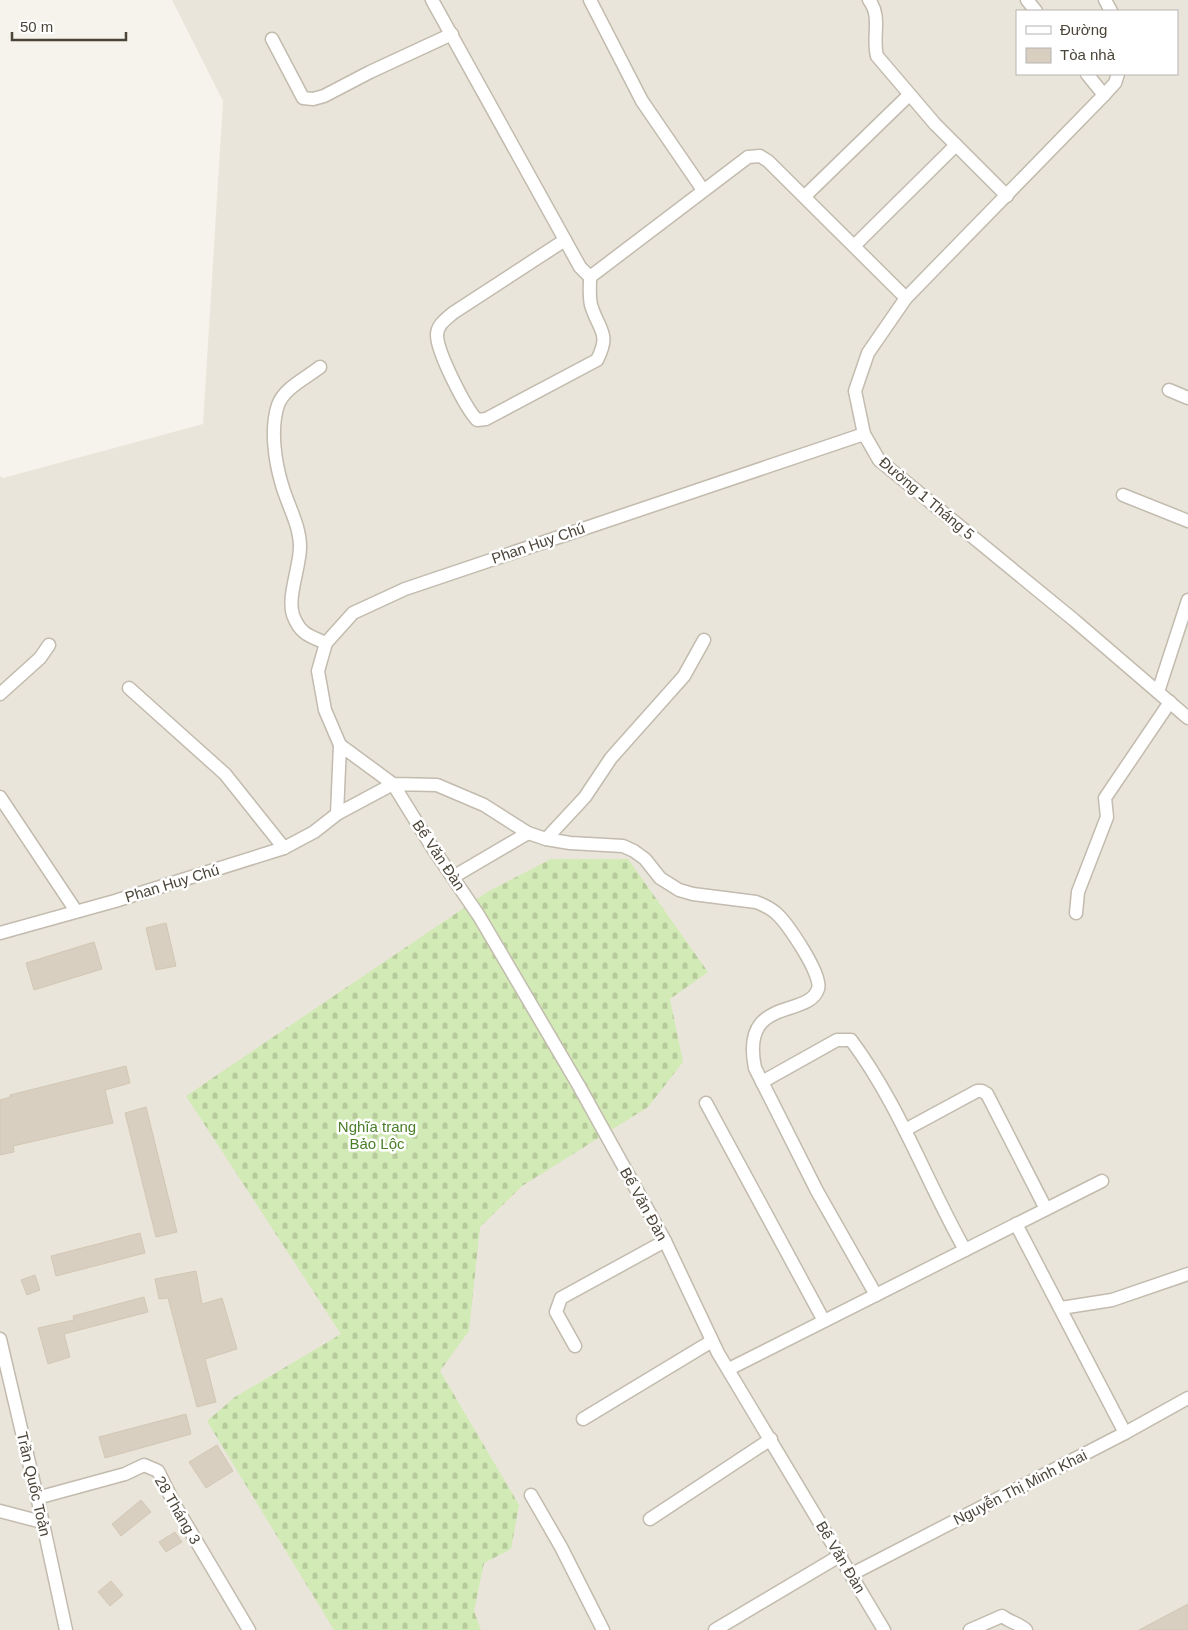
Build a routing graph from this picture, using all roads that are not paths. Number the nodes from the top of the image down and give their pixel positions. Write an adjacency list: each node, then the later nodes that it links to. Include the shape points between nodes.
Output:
1 (432, 0): 6 (street)
2 (590, 0): 13 (street, via 642,101)
3 (869, 0): 10 (street, via 875,7 874,46 877,56)
4 (1027, 0): 5 (street)
5 (1035, 10)
6 (452, 34): 7 (street, via 313,99 303,98); 16 (street)
7 (272, 39)
8 (1088, 75): 11 (street)
9 (1118, 75): 11 (street, Đường 1 Tháng 5)
10 (909, 95): 12 (street); 14 (street)
11 (1104, 95): 15 (street, Đường 1 Tháng 5)
12 (956, 145): 15 (street); 17 (street)
13 (703, 190): 14 (street, via 748,156 760,156); 18 (street)
14 (805, 196): 17 (street)
15 (1007, 196): 19 (street, Đường 1 Tháng 5)
16 (565, 240): 18 (street, via 580,267); 18 (street, via 452,313 438,328 437,336 449,369 469,411 477,420 486,419 596,360 604,347 605,336 591,304)
17 (855, 245): 19 (street)
18 (590, 277)
19 (906, 298): 23 (street, Đường 1 Tháng 5, via 868,353 855,391)
20 (320, 367): 28 (street, via 286,393 278,406 275,432 282,485 299,530 300,548 291,604 293,614 304,634)
21 (1169, 390): 22 (street)
22 (1188, 398)
23 (864, 434): 28 (street, Phan Huy Chú, via 405,589 353,613); 31 (street, Đường 1 Tháng 5, via 879,460)
24 (1123, 495): 25 (street)
25 (1188, 520)
26 (1188, 600): 31 (street)
27 (704, 640): 40 (street, via 684,676 611,758 585,797)
28 (326, 643): 35 (street, Phan Huy Chú, via 318,671 326,710)
29 (49, 645): 32 (street, via 40,658)
30 (129, 688): 41 (street, via 225,774)
31 (1158, 692): 33 (street, Đường 1 Tháng 5)
32 (0, 694)
33 (1170, 702): 34 (street, Đường 1 Tháng 5); 44 (street, via 1105,798 1107,816 1078,892)
34 (1188, 718)
35 (340, 744): 36 (street); 38 (street)
36 (393, 784): 38 (street, Phan Huy Chú); 39 (street, via 437,786 484,805); 42 (street, Bế Văn Đàn)
37 (0, 797): 43 (street)
38 (337, 814): 41 (street, Phan Huy Chú, via 314,832)
39 (528, 833): 40 (street); 42 (street)
40 (546, 839): 46 (street, via 623,846 645,859 667,884 693,894 765,905 784,921 819,980 818,989 814,996 769,1016 761,1023 752,1051)
41 (284, 848): 43 (street, Phan Huy Chú)
42 (453, 877): 52 (street, Bế Văn Đàn, via 480,916)
43 (76, 911): 45 (street, Phan Huy Chú)
44 (1076, 914)
45 (0, 933)
46 (762, 1082): 48 (street, via 837,1040 851,1040 868,1063); 55 (street)
47 (706, 1103): 57 (street)
48 (905, 1130): 50 (street, via 982,1091 987,1094); 53 (street)
49 (1102, 1181): 50 (street)
50 (1046, 1209): 51 (street)
51 (1016, 1224): 53 (street); 56 (street)
52 (665, 1241): 59 (street, Bế Văn Đàn); 60 (street, via 561,1298 556,1312)
53 (965, 1250): 55 (street)
54 (1188, 1274): 56 (street, via 1112,1300)
55 (876, 1295): 57 (street)
56 (1061, 1308): 64 (street)
57 (824, 1321): 61 (street)
58 (0, 1339): 67 (street, Trần Quốc Toản)
59 (712, 1341): 61 (street, Bế Văn Đàn); 63 (street)
60 (575, 1346)
61 (729, 1369): 65 (street, Bế Văn Đàn)
62 (1188, 1398): 64 (street, Nguyễn Thị Minh Khai)
63 (582, 1419)
64 (1125, 1433): 72 (street, Nguyễn Thị Minh Khai)
65 (771, 1440): 69 (street); 71 (street, Bế Văn Đàn)
66 (531, 1495): 75 (street)
67 (38, 1498): 70 (street, Trần Quốc Toản); 74 (street, 28 Tháng 3, via 144,1466 158,1471)
68 (0, 1511): 70 (street)
69 (650, 1518)
70 (42, 1522): 73 (street, Trần Quốc Toản)
71 (841, 1555): 72 (street, Bế Văn Đàn); 76 (street)
72 (852, 1574): 77 (street, Bế Văn Đàn)
73 (66, 1630)
74 (249, 1630)
75 (603, 1630)
76 (715, 1630)
77 (884, 1630)
78 (970, 1630): 79 (street, via 1002,1616)
79 (1026, 1630)

